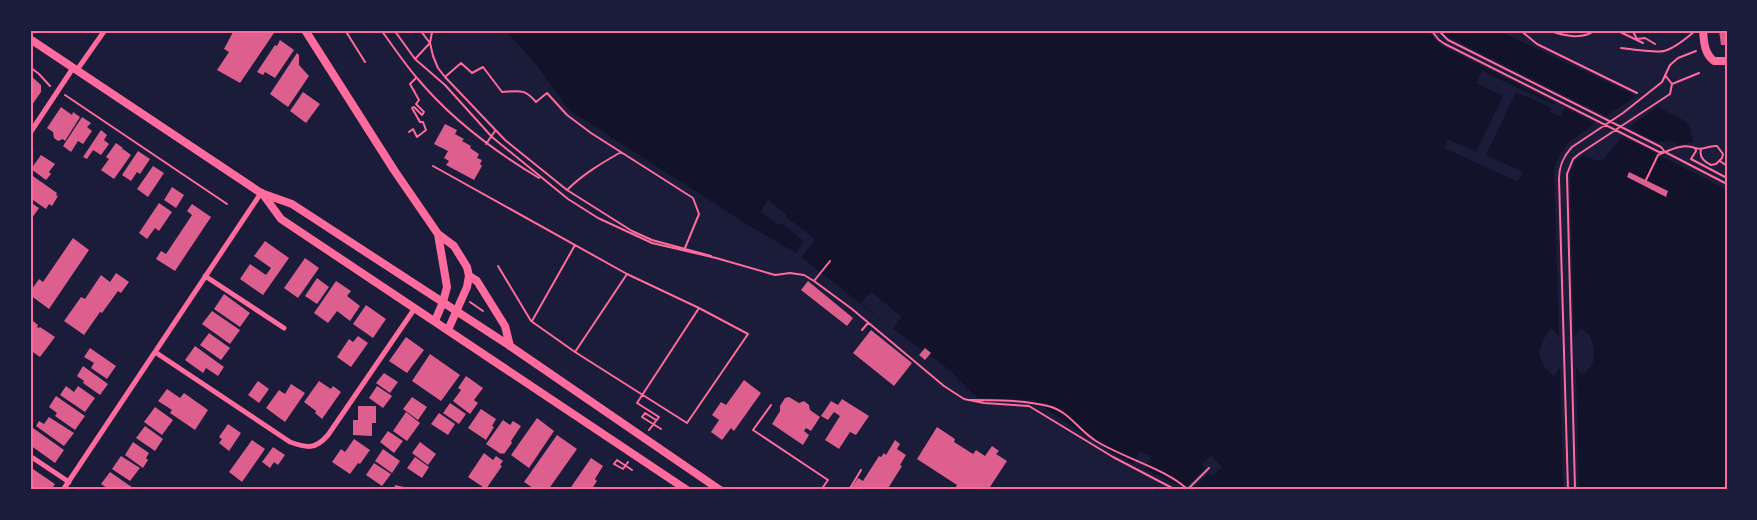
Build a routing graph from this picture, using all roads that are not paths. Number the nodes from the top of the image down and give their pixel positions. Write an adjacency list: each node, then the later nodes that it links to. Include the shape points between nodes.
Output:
1 (105, 30): 8 (street)
2 (305, 30): 11 (main road)
3 (1696, 30): 6 (lane, via 1657,53)
4 (1703, 30): 7 (main road, via 1707,54)
5 (30, 39): 8 (highway)
6 (1621, 48)
7 (1723, 62)
8 (75, 69): 9 (street); 10 (highway)
9 (30, 133)
10 (261, 193): 12 (street); 14 (highway, via 292,204); 15 (highway, via 281,219)
11 (438, 234): 13 (main road, via 454,246); 14 (main road, via 447,280)
12 (205, 276): 18 (street); 21 (street)
13 (469, 276): 16 (main road); 20 (highway, via 477,281 505,326)
14 (443, 302): 16 (highway); 17 (main road)
15 (415, 308): 17 (highway); 21 (street, via 328,435 310,447 290,442)
16 (457, 311): 19 (main road); 20 (highway)
17 (435, 321): 19 (highway)
18 (284, 328)
19 (448, 330): 27 (highway)
20 (510, 346): 28 (highway)
21 (155, 352): 25 (street)
22 (771, 405): 31 (lane, via 753,430 828,480)
23 (30, 456): 25 (street)
24 (861, 470): 32 (lane)
25 (69, 482): 26 (street)
26 (63, 490)
27 (687, 490)
28 (720, 490)
29 (756, 490): 30 (lane)
30 (764, 490)
31 (821, 490)
32 (849, 490)

